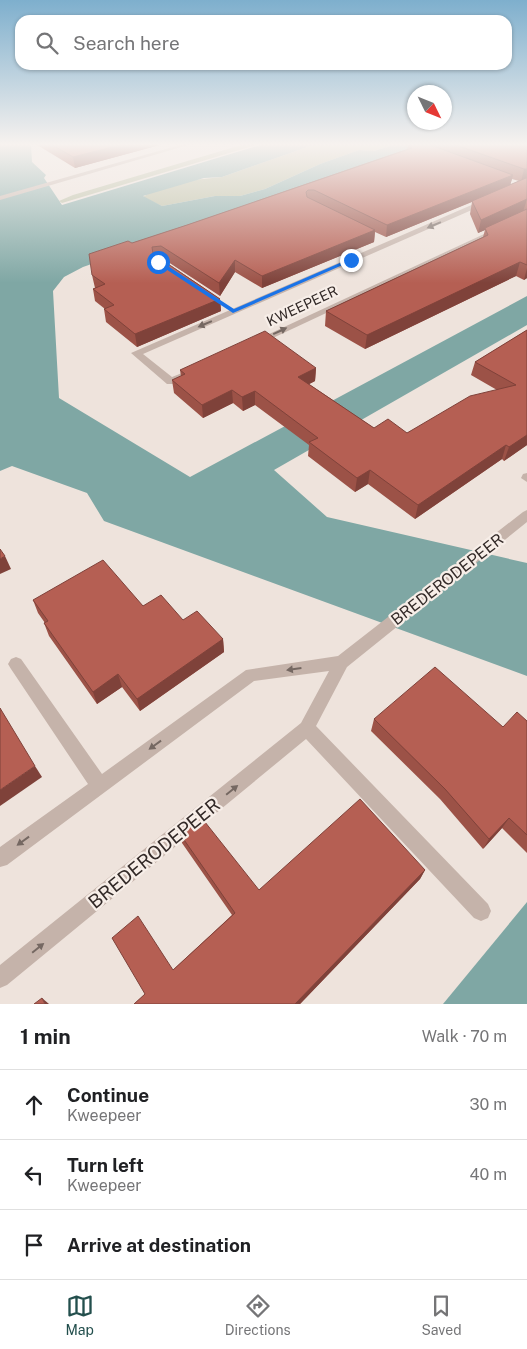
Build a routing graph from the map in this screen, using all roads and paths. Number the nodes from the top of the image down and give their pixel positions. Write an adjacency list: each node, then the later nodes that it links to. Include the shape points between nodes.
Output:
1 (29, 190): 2 (street)
2 (0, 198)
3 (496, 198): 6 (street, KWEEPEER, one-way to 6, via 385,242 136,353 171,382)
4 (527, 216): 5 (street, KWEEPEER, one-way to 4)
5 (252, 344)
6 (198, 369)
7 (527, 515): 8 (street, BREDERODEPEER)
8 (342, 662): 10 (street, BREDERODEPEER); 11 (street, one-way to 11, via 251,676)
9 (16, 664): 11 (street)
10 (307, 728): 13 (street); 14 (street, BREDERODEPEER, one-way to 10)
11 (99, 785): 12 (street, one-way to 12)
12 (0, 858)
13 (481, 911)
14 (0, 978)

